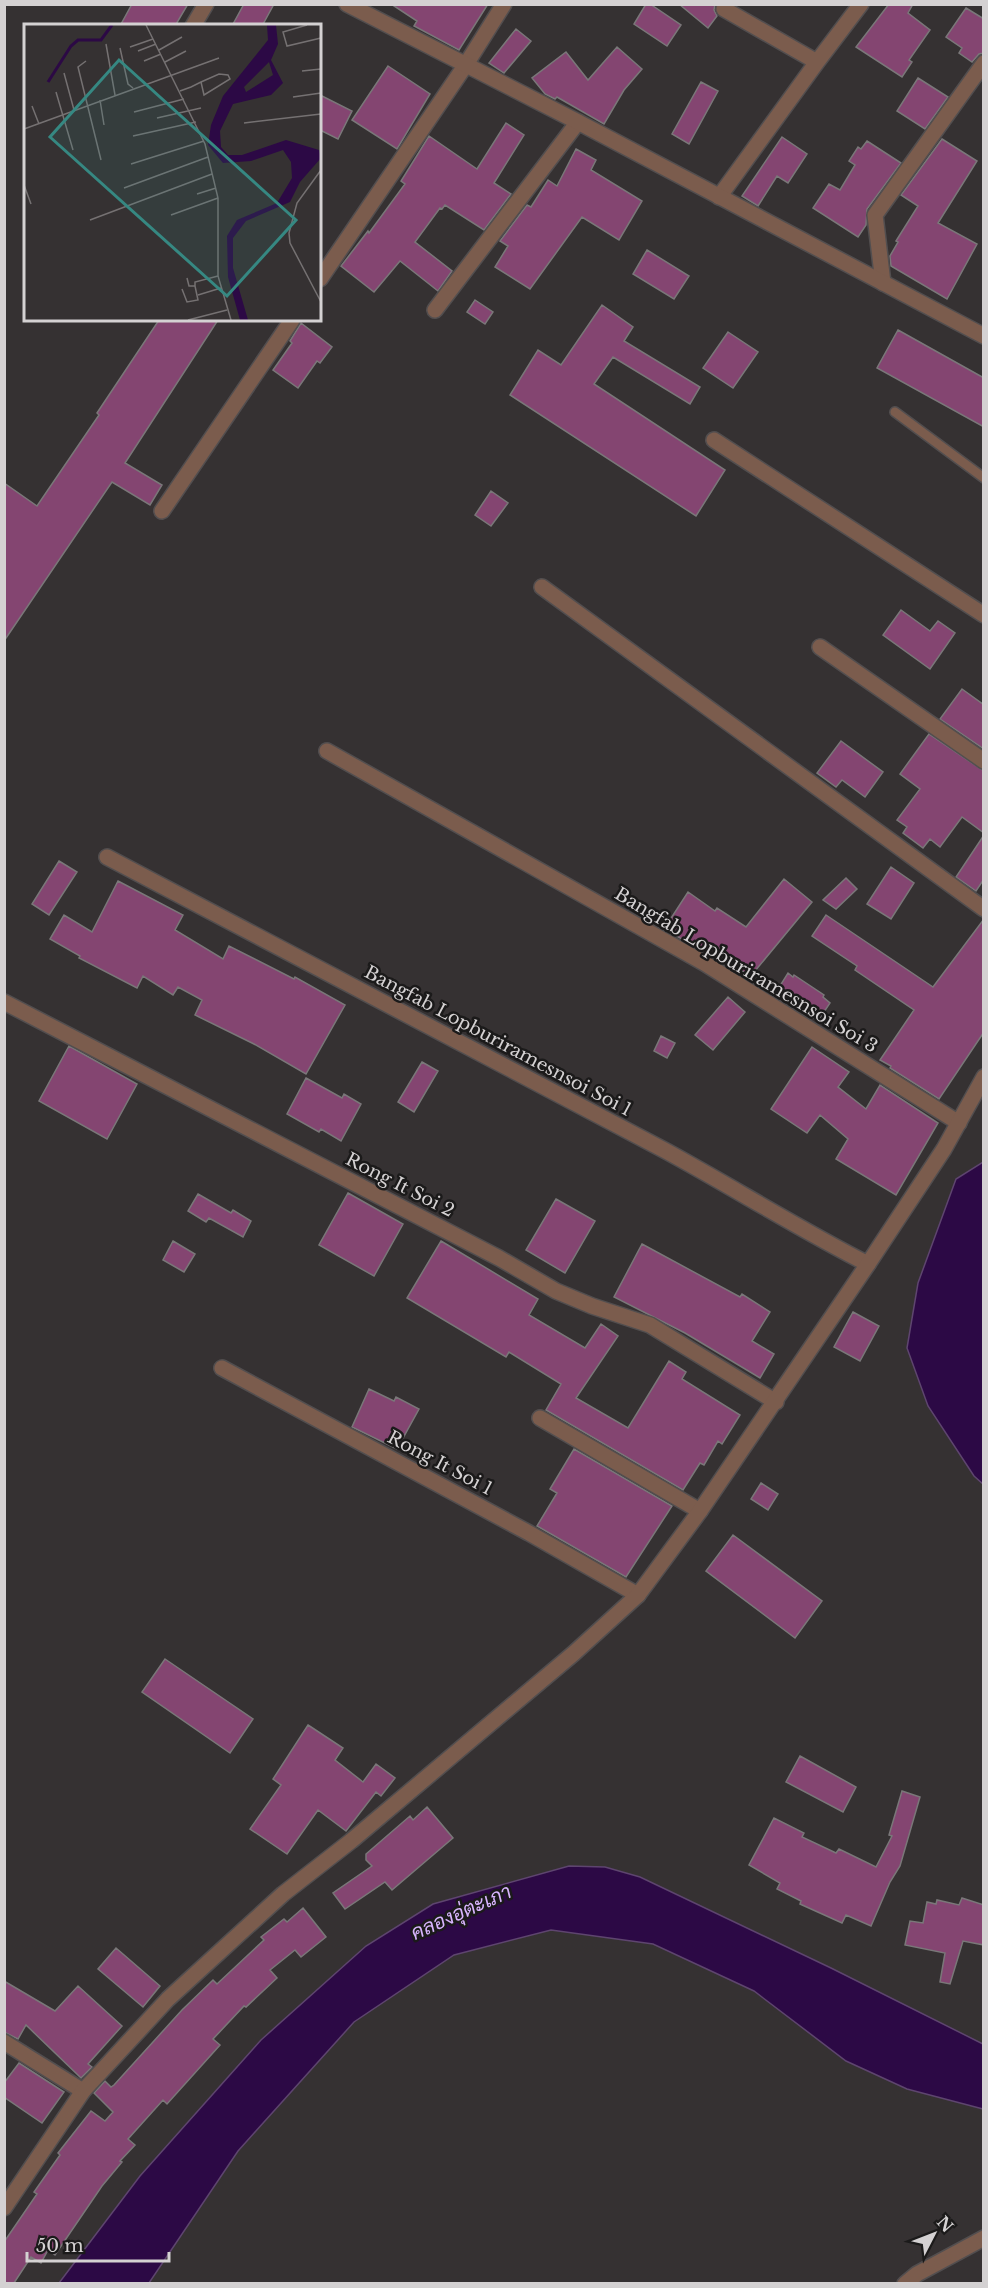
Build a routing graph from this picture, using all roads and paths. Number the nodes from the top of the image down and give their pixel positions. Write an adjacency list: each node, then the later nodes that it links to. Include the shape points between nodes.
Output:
1 (206, 4): 6 (street)
2 (347, 4): 9 (street)
3 (504, 4): 9 (street)
4 (861, 4): 7 (street)
5 (724, 9): 7 (street)
6 (194, 24)
7 (816, 62): 11 (street)
8 (984, 63): 13 (street, via 875,215)
9 (465, 66): 10 (street); 12 (street)
10 (578, 122): 11 (street); 14 (street)
11 (719, 197): 13 (street)
12 (321, 278)
13 (883, 283): 16 (street)
14 (435, 310)
15 (291, 321): 20 (street)
16 (984, 336)
17 (895, 412): 19 (lane)
18 (714, 440): 22 (street)
19 (984, 478)
20 (162, 511)
21 (542, 587): 27 (street)
22 (984, 615)
23 (820, 647): 25 (street)
24 (327, 750): 30 (street, Bangfab Lopburiramesnsoi Soi 3, via 704,963)
25 (984, 761)
26 (107, 857): 31 (street, Bangfab Lopburiramesnsoi Soi 1, via 666,1151)
27 (984, 909)
28 (4, 1002): 33 (street, Rong It Soi 2, via 556,1291 650,1325)
29 (984, 1077): 30 (street)
30 (959, 1123): 31 (street)
31 (868, 1264): 33 (street)
32 (222, 1368): 36 (street, Rong It Soi 1)
33 (776, 1402): 35 (street)
34 (540, 1418): 35 (street)
35 (700, 1511): 36 (street)
36 (638, 1594): 38 (street, via 573,1654 224,1946 168,1999)
37 (4, 2042): 38 (street)
38 (83, 2091): 39 (street)
39 (7, 2198)
40 (984, 2238): 41 (street)
41 (905, 2283)

